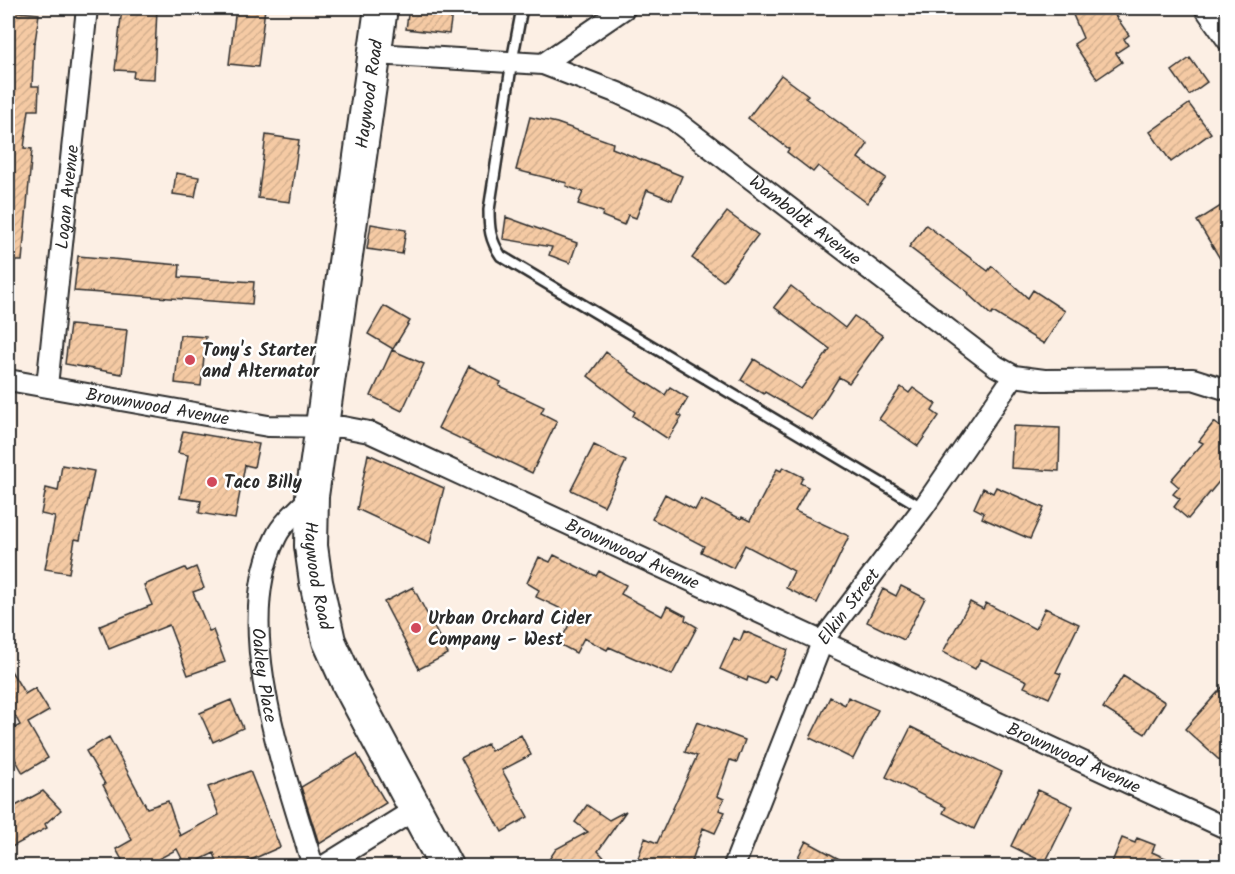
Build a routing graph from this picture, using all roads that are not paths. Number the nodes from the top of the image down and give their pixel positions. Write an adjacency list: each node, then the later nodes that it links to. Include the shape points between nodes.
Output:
1 (87, 8): 12 (street, Logan Avenue)
2 (381, 8): 7 (main road, Haywood Road)
3 (522, 8): 8 (lane)
4 (625, 8): 9 (street)
5 (1205, 8): 6 (street)
6 (1227, 41)
7 (375, 54): 8 (street, Wamboldt Avenue); 14 (main road, Haywood Road)
8 (512, 61): 9 (street, Wamboldt Avenue); 16 (lane, via 489,210 489,233 501,256)
9 (543, 64): 10 (street, Wamboldt Avenue, via 673,119)
10 (1014, 376): 13 (street, Wamboldt Avenue, via 1044,380 1193,379); 16 (street, Elkin Street)
11 (8, 380): 12 (street, Brownwood Avenue)
12 (47, 386): 14 (street, Brownwood Avenue, via 268,426)
13 (1227, 390)
14 (323, 427): 15 (main road, Haywood Road); 17 (street, Brownwood Avenue, via 369,432)
15 (312, 496): 18 (main road, Haywood Road, via 311,546 330,641); 20 (street, Oakley Place, via 276,535 263,574 259,654 276,743)
16 (923, 508): 17 (street, Elkin Street)
17 (823, 640): 19 (street, Brownwood Avenue); 23 (street, Elkin Street)
18 (414, 810): 21 (street); 22 (main road, Haywood Road)
19 (1227, 829)
20 (313, 867)
21 (324, 867)
22 (446, 867)
23 (734, 867)

